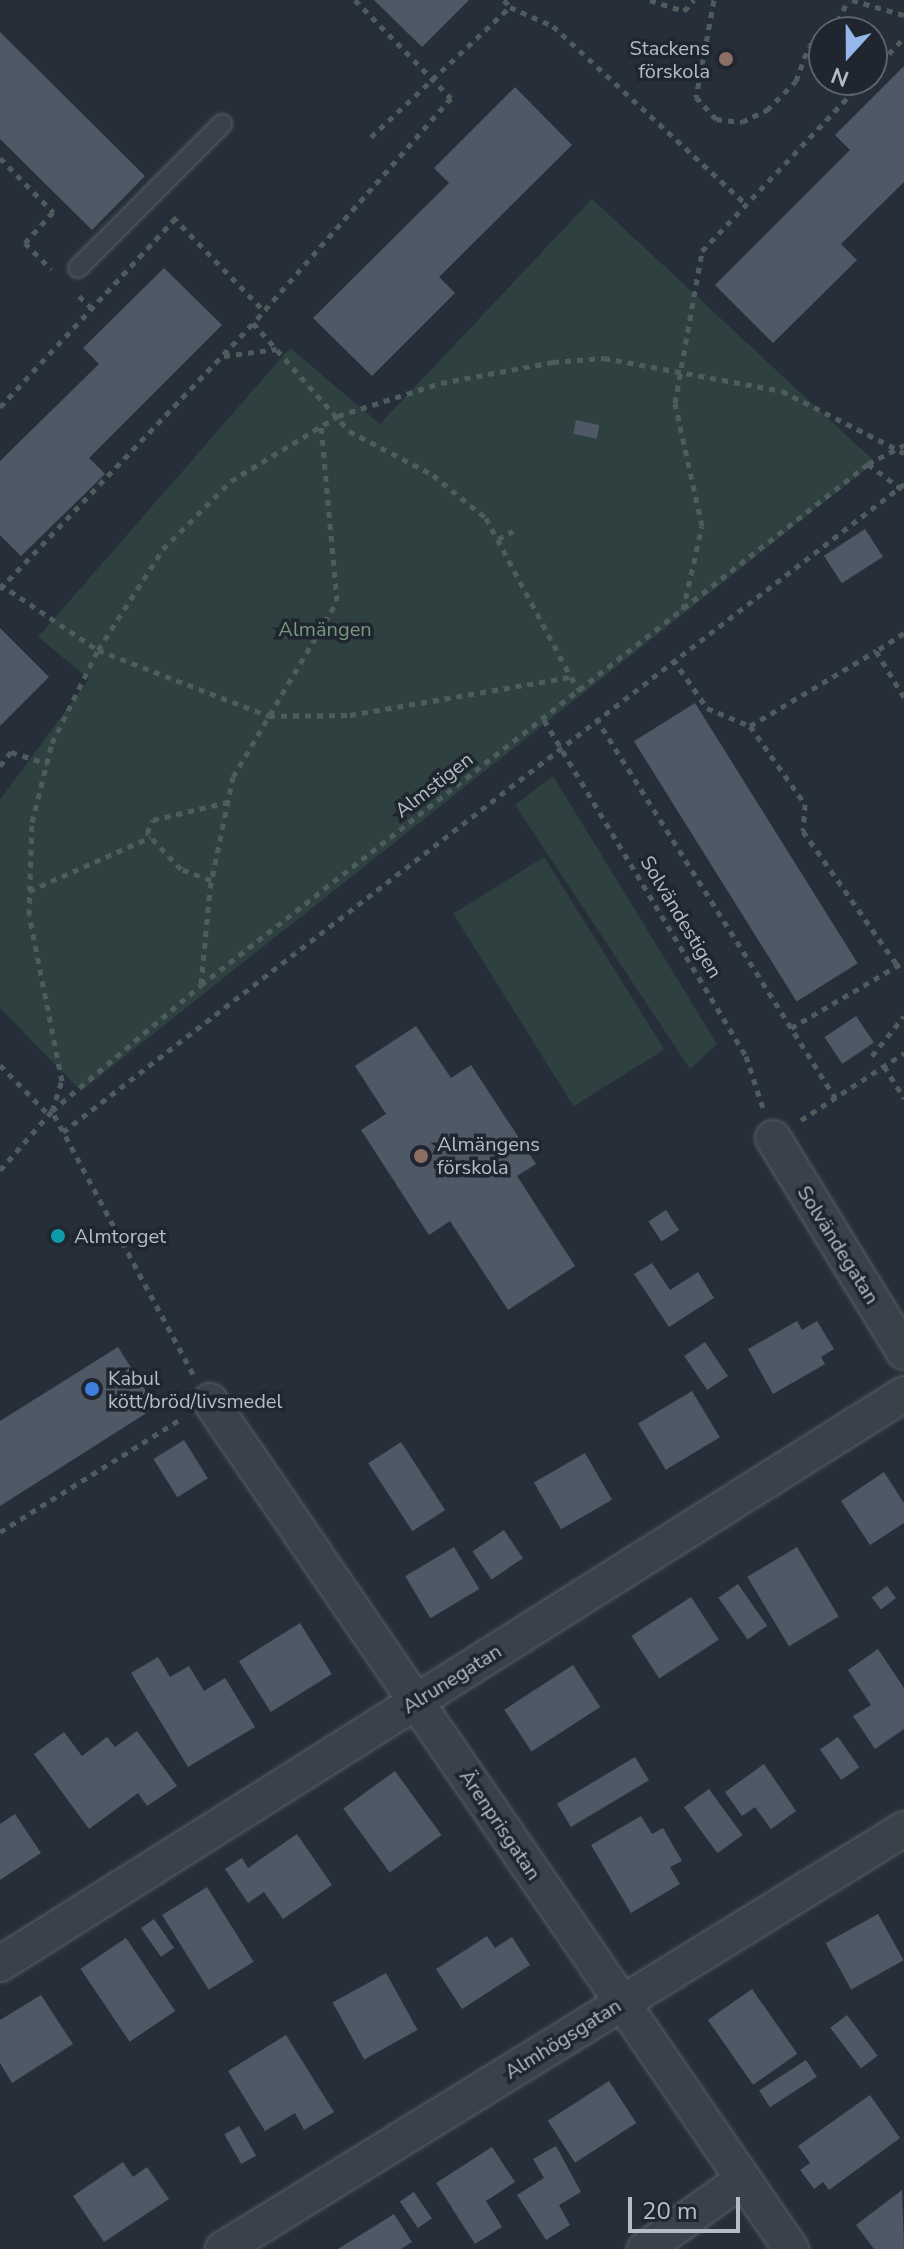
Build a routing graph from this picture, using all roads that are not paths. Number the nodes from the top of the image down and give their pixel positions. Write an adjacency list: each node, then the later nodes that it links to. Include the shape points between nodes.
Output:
1 (222, 124): 2 (lane)
2 (78, 268)
3 (773, 1138): 4 (street, Solvändegatan)
4 (904, 1352)
5 (904, 1394): 7 (street, Alrunegatan)
6 (210, 1401): 7 (street, Ärenprisgatan)
7 (416, 1702): 9 (street, Alrunegatan); 10 (street, Ärenprisgatan)
8 (904, 1829): 10 (street, Almhögsgatan)
9 (0, 1964)
10 (622, 2003): 11 (street, Ärenprisgatan); 12 (street, Almhögsgatan)
11 (743, 2179): 13 (street); 14 (street, Ärenprisgatan)
12 (223, 2249)
13 (645, 2249)
14 (791, 2249)

